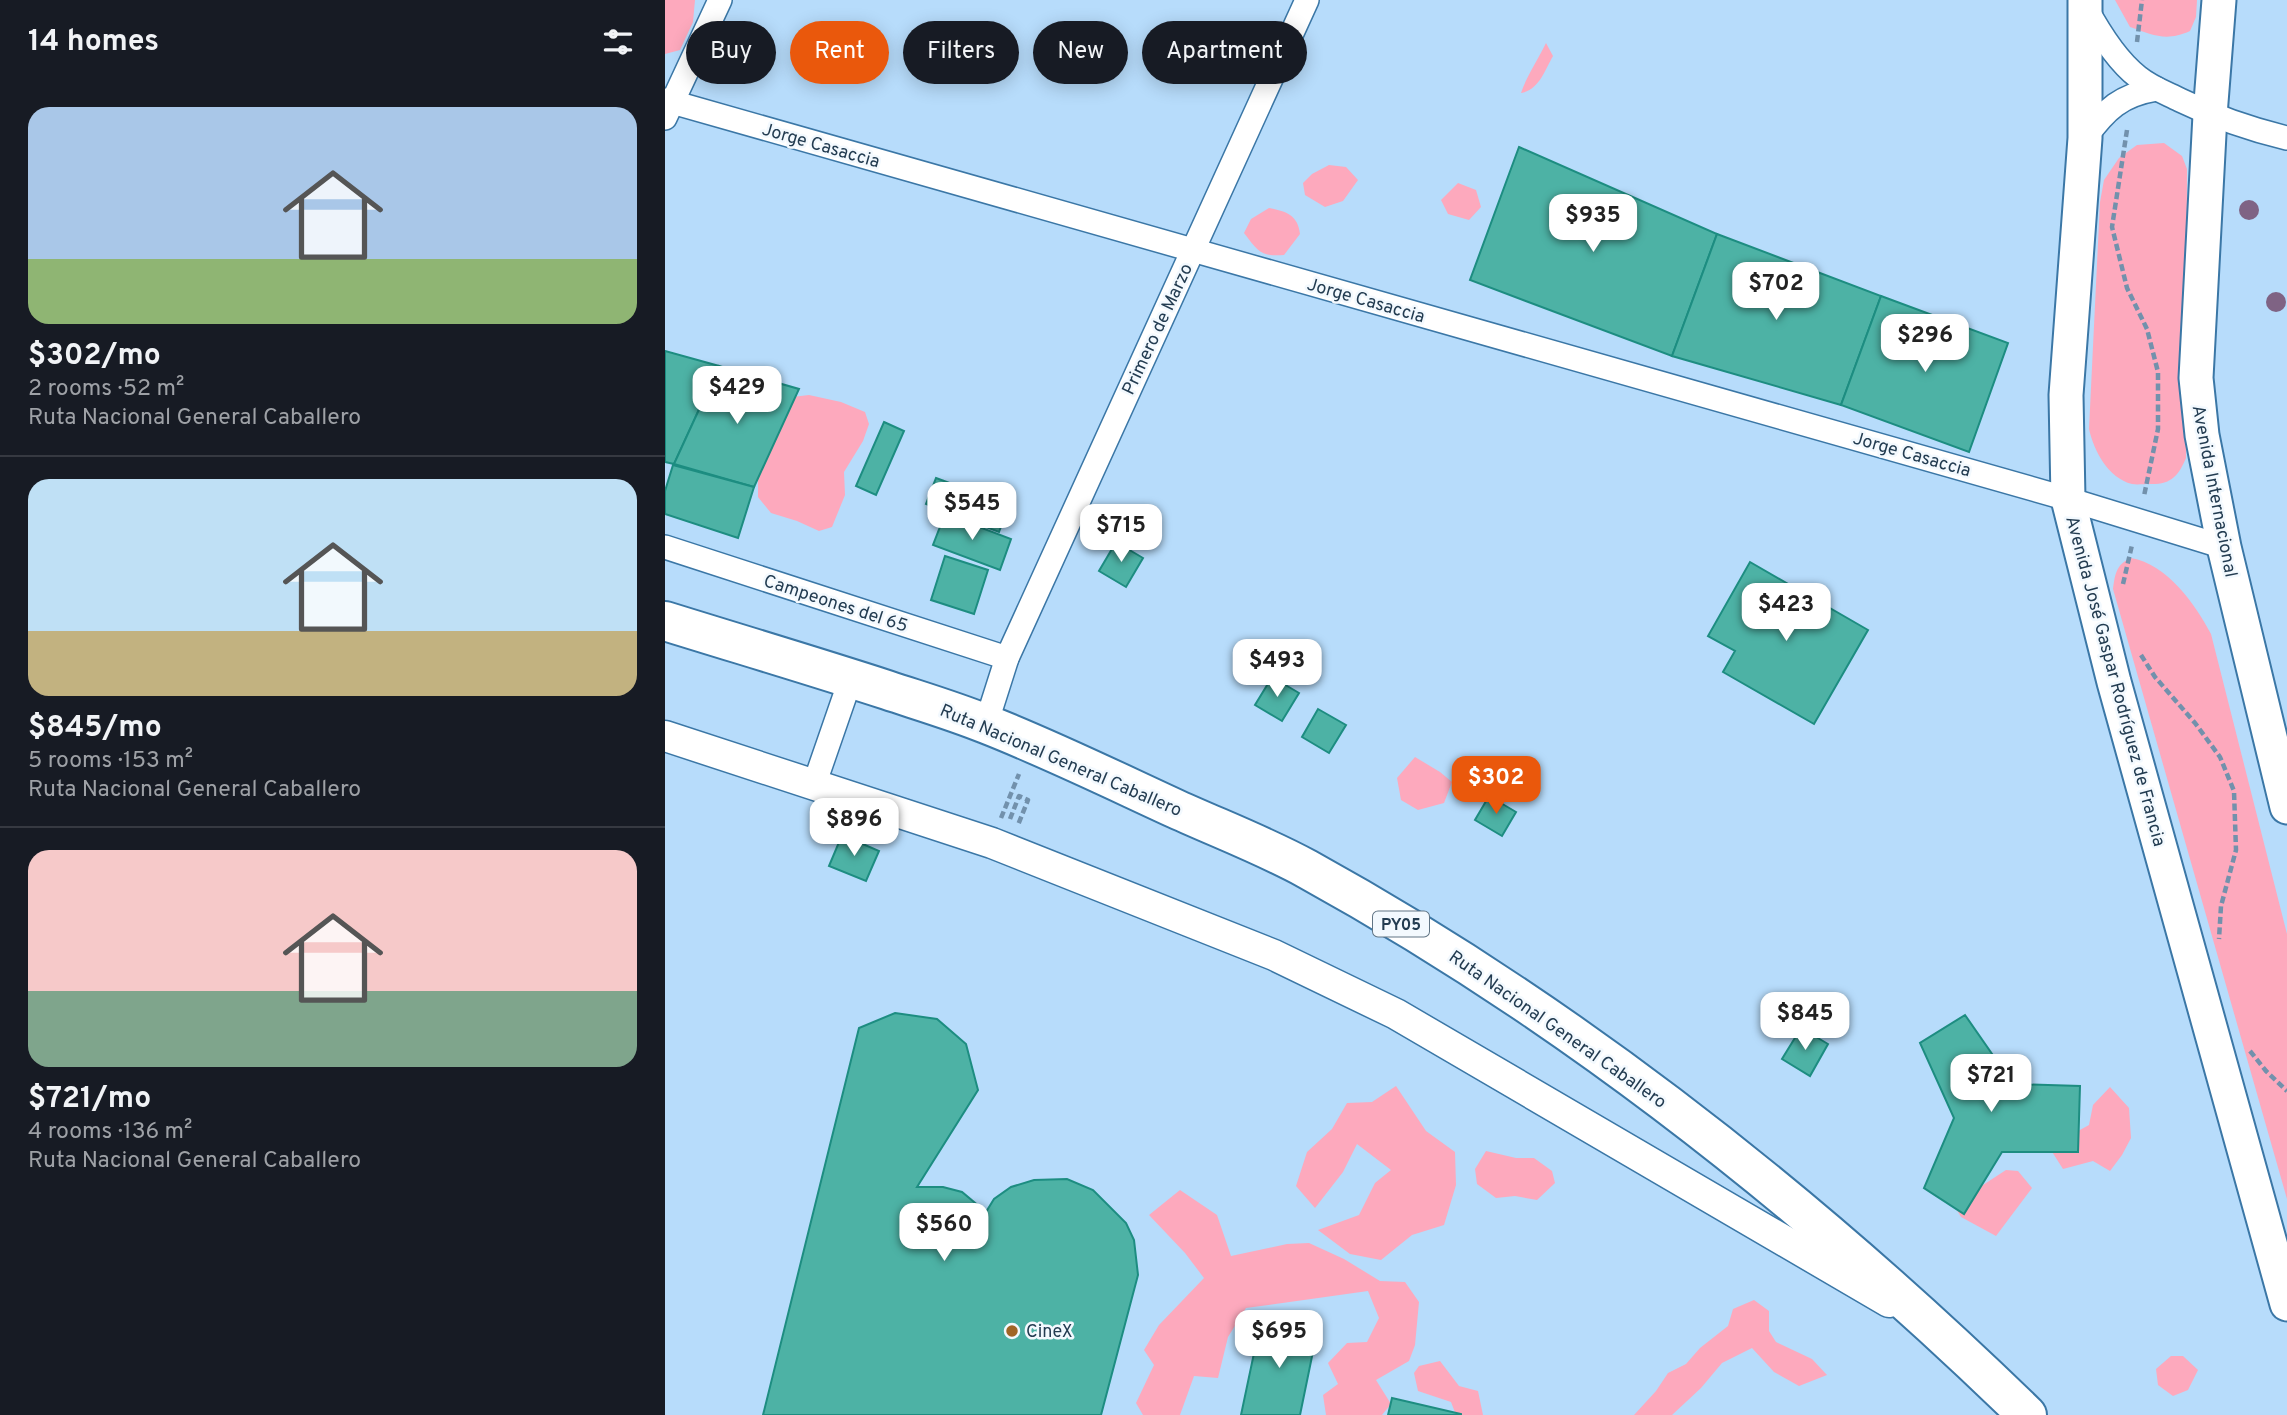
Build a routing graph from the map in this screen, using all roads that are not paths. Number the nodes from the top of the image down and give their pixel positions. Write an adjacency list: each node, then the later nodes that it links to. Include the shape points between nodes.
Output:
1 (720, 0): 6 (street)
2 (1307, 0): 10 (street, Primero de Marzo)
3 (2219, 0): 7 (main road, Avenida Internacional)
4 (2081, 2): 5 (street, via 2113,50 2137,76); 8 (main road, Avenida José Gaspar Rodríguez de Francia)
5 (2157, 89): 7 (street); 8 (street, via 2118,101)
6 (668, 107): 10 (street, Jorge Casaccia)
7 (2210, 115): 9 (street); 13 (main road, Avenida Internacional, via 2196,378)
8 (2085, 138): 11 (main road, Avenida José Gaspar Rodríguez de Francia, via 2066,395)
9 (2287, 138)
10 (1193, 251): 11 (street, Jorge Casaccia); 15 (street, Primero de Marzo)
11 (2068, 499): 13 (street, Jorge Casaccia); 21 (main road, Avenida José Gaspar Rodríguez de Francia, via 2114,682)
12 (665, 547): 15 (street, Campeones del 65)
13 (2224, 547): 20 (main road, Avenida Internacional)
14 (665, 621): 16 (highway, Ruta Nacional General Caballero / PY05)
15 (1007, 658): 17 (street, Primero de Marzo)
16 (851, 678): 17 (highway, Ruta Nacional General Caballero / PY05); 19 (street)
17 (986, 724): 22 (highway, Ruta Nacional General Caballero / PY05, via 1304,867 1443,948 1701,1129 1823,1227)
18 (665, 736): 19 (street)
19 (814, 785): 22 (street, via 992,844 1275,955 1396,1014)
20 (2287, 807)
21 (2287, 1304)
22 (1944, 1334): 23 (highway, Ruta Nacional General Caballero / PY05)
23 (2027, 1415)

